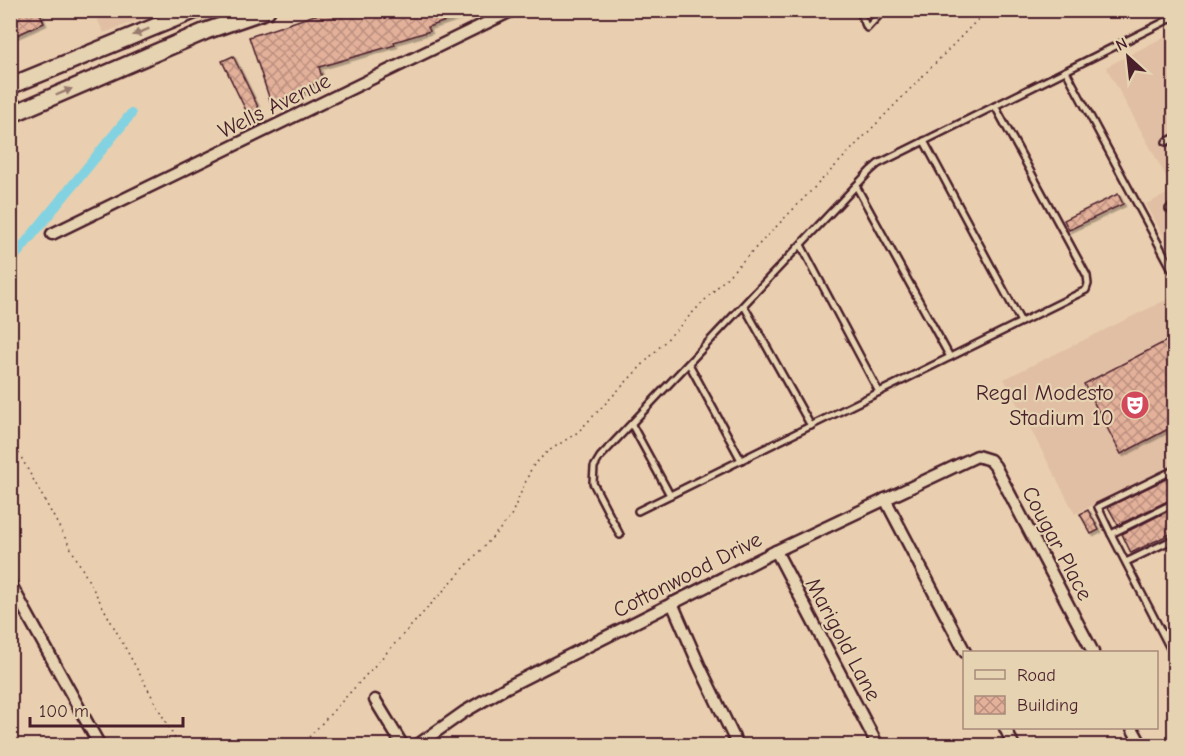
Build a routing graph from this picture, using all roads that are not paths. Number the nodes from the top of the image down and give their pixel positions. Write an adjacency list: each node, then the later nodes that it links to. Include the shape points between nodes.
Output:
1 (196, 10): 8 (main road, one-way to 8)
2 (267, 10): 10 (main road, one-way to 2, via 206,31)
3 (513, 10): 15 (street, Wells Avenue)
4 (859, 10): 5 (lane, via 867,28)
5 (884, 10)
6 (1174, 17): 7 (lane)
7 (1065, 71): 9 (lane); 17 (lane)
8 (10, 86)
9 (995, 106): 12 (lane); 19 (lane, via 1088,284 1086,290)
10 (10, 115)
11 (1174, 138): 13 (lane)
12 (924, 141): 14 (lane, via 878,164); 19 (lane)
13 (1166, 142)
14 (856, 186): 16 (lane); 20 (lane)
15 (52, 234)
16 (801, 245): 18 (lane); 22 (lane)
17 (1174, 273)
18 (744, 306): 21 (lane); 24 (lane)
19 (1021, 322): 20 (lane)
20 (951, 357): 22 (lane)
21 (689, 364): 23 (lane); 26 (lane)
22 (879, 392): 24 (lane)
23 (632, 425): 28 (lane); 33 (lane, via 606,450 593,472 593,483)
24 (811, 426): 26 (lane)
25 (984, 456): 29 (street, Cottonwood Drive, via 972,457); 40 (street, Cougar Place, via 995,466)
26 (741, 460): 28 (lane)
27 (1174, 470): 32 (lane, via 1098,507)
28 (669, 495): 31 (lane)
29 (885, 499): 35 (street, Cottonwood Drive); 39 (street)
30 (1174, 502): 32 (lane)
31 (638, 511)
32 (1111, 534): 36 (lane)
33 (620, 535)
34 (1174, 542): 36 (lane)
35 (776, 551): 38 (street, Cottonwood Drive); 49 (street, Marigold Lane)
36 (1126, 562): 41 (lane)
37 (10, 583): 45 (street)
38 (672, 603): 47 (street, Cottonwood Drive, via 507,687); 48 (street)
39 (964, 651)
40 (1092, 651)
41 (1174, 656)
42 (375, 700): 46 (street)
43 (1006, 729): 50 (street)
44 (1133, 729): 51 (street)
45 (100, 746)
46 (403, 746)
47 (416, 746)
48 (738, 746)
49 (878, 746)
50 (1014, 746)
51 (1142, 746)

